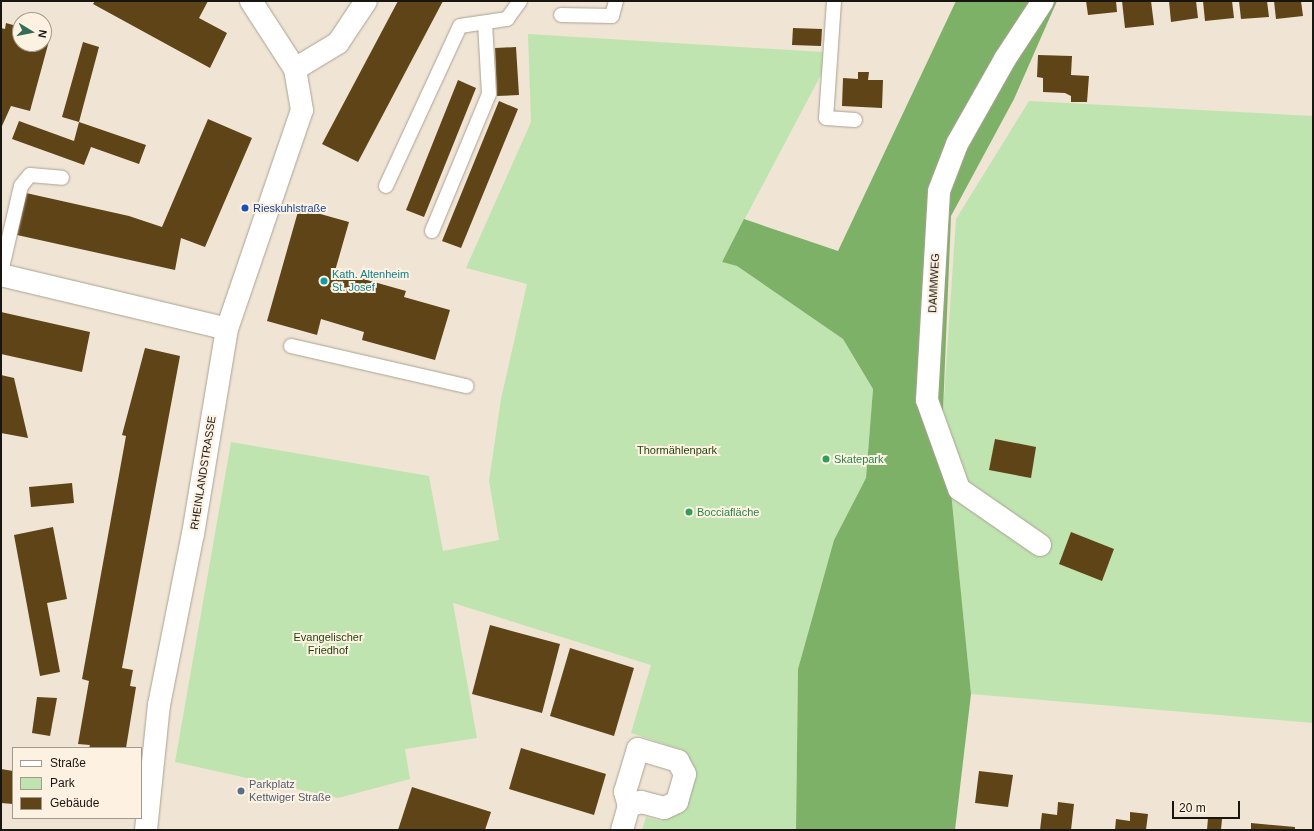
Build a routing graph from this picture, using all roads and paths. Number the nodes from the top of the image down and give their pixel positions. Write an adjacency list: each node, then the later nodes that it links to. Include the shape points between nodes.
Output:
1 (251, 1): 9 (street, RHEINLANDSTRASSE)
2 (366, 1): 9 (street, via 338,43)
3 (520, 1): 8 (lane, via 507,19)
4 (616, 1): 7 (lane, via 612,16)
5 (834, 1): 10 (lane, via 826,118)
6 (1043, 1): 19 (street, DAMMWEG, via 1005,58 957,144 939,191 927,400 959,488)
7 (561, 15)
8 (485, 23): 12 (lane, via 460,26); 13 (lane, via 489,94)
9 (294, 69): 16 (street, RHEINLANDSTRASSE, via 303,102 300,125 264,215)
10 (855, 120)
11 (62, 178): 14 (lane, via 30,175 21,186)
12 (386, 186)
13 (432, 231)
14 (1, 272)
15 (1, 275): 16 (street)
16 (227, 329): 21 (street, RHEINLANDSTRASSE, via 193,534 158,705)
17 (291, 346): 18 (lane)
18 (466, 386)
19 (1040, 545)
20 (629, 806): 22 (street)
21 (146, 830)
22 (622, 830)

